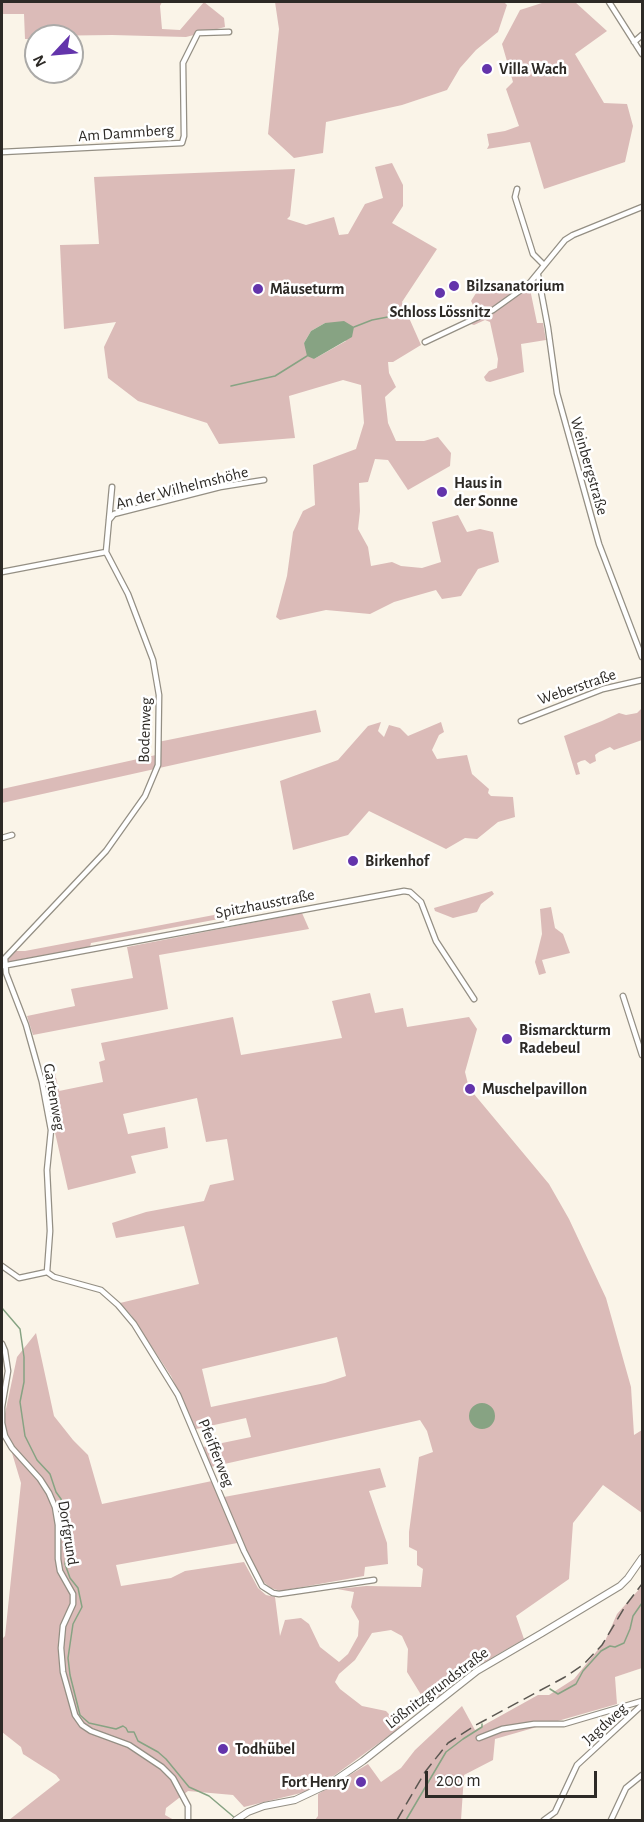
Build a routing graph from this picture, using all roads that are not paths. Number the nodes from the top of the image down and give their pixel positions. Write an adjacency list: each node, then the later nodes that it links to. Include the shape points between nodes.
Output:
1 (609, 2): 4 (street)
2 (229, 32): 6 (street, Am Dammberg, via 198,33 183,63 182,143)
3 (642, 35): 4 (street)
4 (634, 42): 5 (street)
5 (642, 54)
6 (2, 152)
7 (517, 189): 9 (street, via 515,197 533,254)
8 (642, 207): 9 (street, via 573,234)
9 (544, 265): 10 (street)
10 (538, 275): 11 (street, via 493,310); 17 (street, Weinbergstraße, via 560,404 599,544)
11 (425, 342)
12 (264, 480): 14 (street, An der Wilhelmshöhe, via 114,513)
13 (112, 487): 14 (street)
14 (108, 522): 15 (street)
15 (106, 552): 16 (street); 22 (street, Bodenweg, via 128,594 153,660 159,694 158,765 127,824 72,889 5,958)
16 (2, 572)
17 (642, 657)
18 (642, 680): 19 (street, Weberstraße, via 603,689)
19 (521, 721)
20 (12, 835): 21 (street)
21 (2, 838)
22 (3, 966): 24 (street, Spitzhausstraße, via 404,891 421,902 436,941); 27 (street, Gartenweg, via 26,1025 51,1130)
23 (623, 996): 25 (street)
24 (474, 999)
25 (642, 1055)
26 (2, 1266): 27 (street, via 19,1278)
27 (47, 1272): 30 (street, Pfeifferweg, via 101,1290 134,1324 178,1395 262,1586 279,1594)
28 (2, 1344): 35 (street, Dorfgrund, via 8,1371 2,1407 5,1436 49,1492 58,1525 60,1571 73,1594 61,1648 75,1715 91,1731 129,1744 162,1767 173,1778 188,1806)
29 (642, 1558): 34 (street, Lößnitzgrundstraße, via 620,1586 477,1671 331,1783 295,1800 264,1806)
30 (374, 1580)
31 (642, 1703): 32 (street, via 564,1724 502,1729); 36 (street, Jagdweg, via 577,1765 555,1812)
32 (479, 1738)
33 (642, 1775): 37 (street, via 626,1788)
34 (237, 1819)
35 (189, 1821)
36 (544, 1821)
37 (611, 1821)

